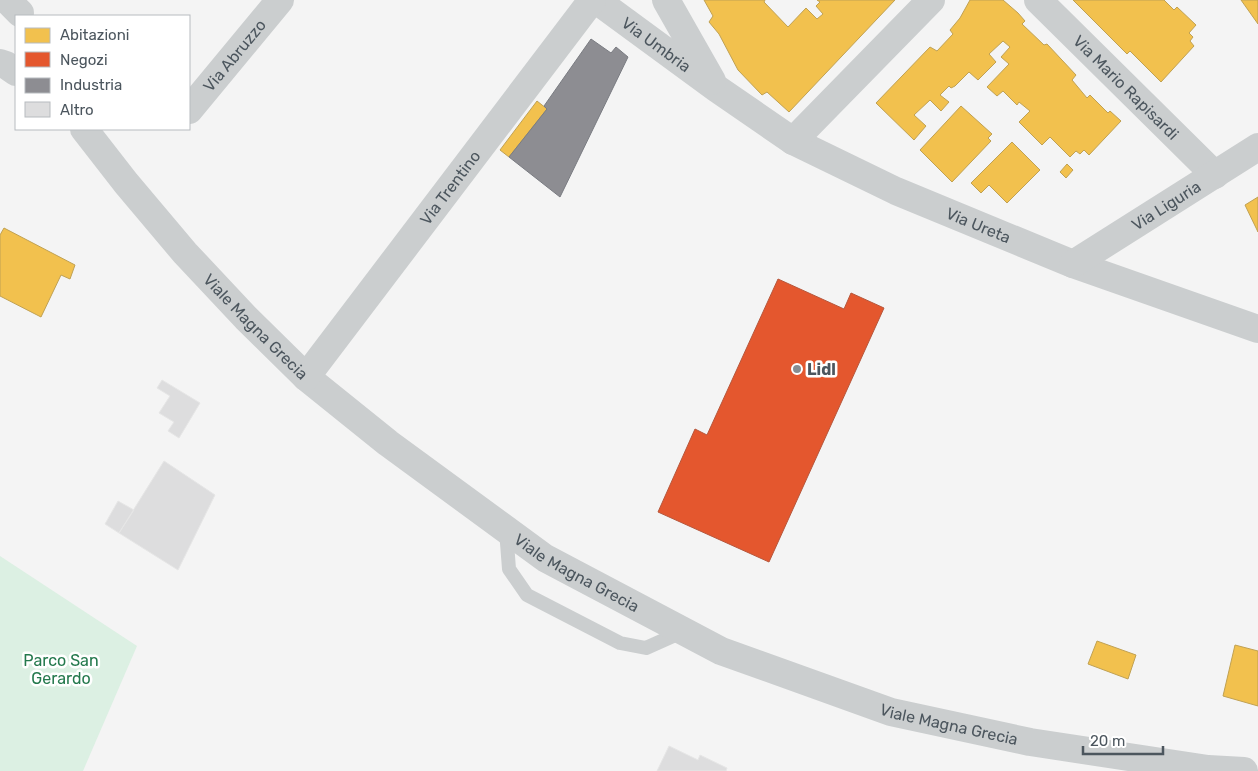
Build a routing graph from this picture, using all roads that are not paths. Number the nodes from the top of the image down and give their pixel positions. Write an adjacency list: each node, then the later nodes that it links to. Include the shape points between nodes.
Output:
1 (280, 0): 7 (street, Via Abruzzo)
2 (594, 0): 6 (street, Via Umbria); 14 (street, Via Trentino)
3 (666, 0): 6 (street)
4 (931, 0): 9 (street)
5 (1038, 0): 11 (street, Via Mario Rapisardi)
6 (716, 88): 9 (street, Via Ureta)
7 (190, 109)
8 (85, 130): 14 (street, Viale Magna Grecia, via 185,253)
9 (793, 140): 12 (street, Via Ureta, via 896,191)
10 (1258, 147): 11 (street, Via Liguria)
11 (1215, 175): 12 (street, Via Liguria)
12 (1073, 264): 13 (street, Via Ureta)
13 (1258, 329)
14 (306, 377): 15 (street, Viale Magna Grecia, via 388,443)
15 (506, 529): 16 (street, Viale Magna Grecia, via 545,558); 16 (lane, via 508,569 526,595 620,643 646,648)
16 (684, 631): 17 (street, Viale Magna Grecia, via 721,650 890,712 1030,742)
17 (1209, 770): 18 (street, Viale Magna Grecia)
18 (1244, 771)

